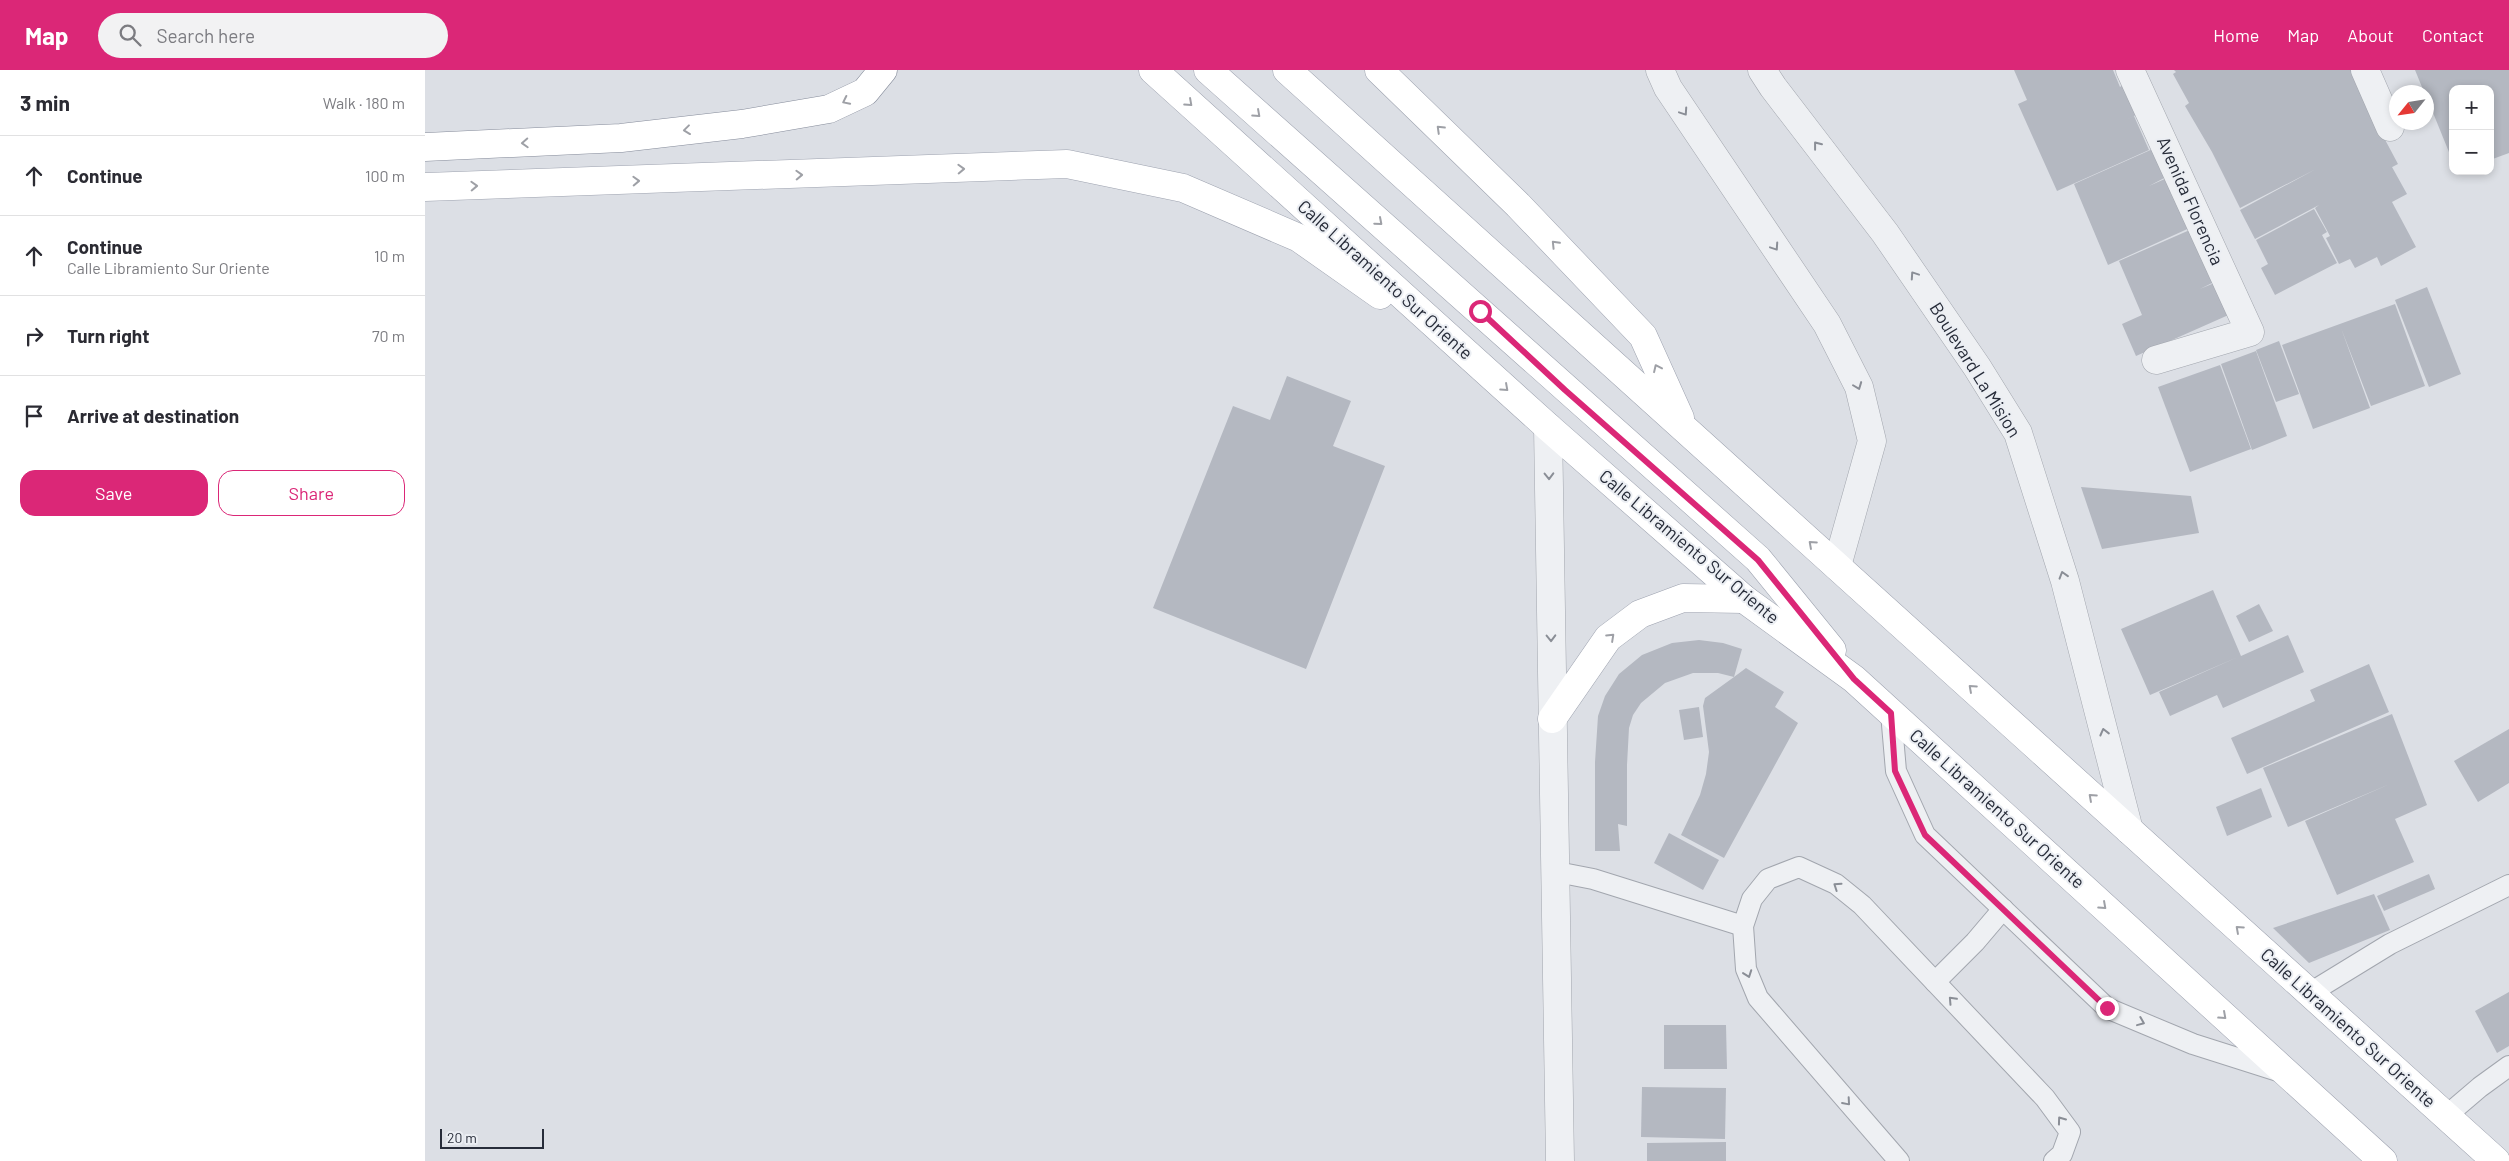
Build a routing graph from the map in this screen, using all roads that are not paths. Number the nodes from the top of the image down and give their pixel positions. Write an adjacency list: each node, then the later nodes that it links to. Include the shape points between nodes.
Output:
1 (883, 70): 11 (main road, one-way to 11, via 865,92 829,109 621,138)
2 (1153, 70): 13 (main road, Calle Libramiento Sur Oriente, one-way to 13)
3 (1208, 70): 19 (main road, one-way to 19, via 1758,560)
4 (1287, 70): 16 (main road, Calle Libramiento Sur Oriente)
5 (1379, 70): 16 (main road, one-way to 5, via 1643,336 1518,205)
6 (1660, 70): 17 (street, one-way to 17, via 1668,88 1827,324 1859,387 1872,441)
7 (1762, 70): 22 (street, Boulevard La Mision, one-way to 7, via 2065,581 2018,433 1885,233)
8 (2130, 70): 14 (street, Avenida Florencia, via 2250,332)
9 (2365, 70): 10 (street)
10 (2389, 125)
11 (425, 147)
12 (425, 187): 13 (main road, one-way to 13, via 1067,164 1183,188 1299,238)
13 (1473, 359): 15 (main road, Calle Libramiento Sur Oriente, one-way to 15)
14 (2155, 360)
15 (1548, 427): 18 (main road, Calle Libramiento Sur Oriente); 21 (street, one-way to 21)
16 (1685, 429): 17 (main road, Calle Libramiento Sur Oriente, one-way to 16)
17 (1837, 566): 22 (main road, Calle Libramiento Sur Oriente, one-way to 17)
18 (1744, 599): 19 (main road, Calle Libramiento Sur Oriente); 21 (main road, one-way to 18, via 1608,638 1640,614 1683,598)
19 (1854, 679): 20 (main road, Calle Libramiento Sur Oriente)
20 (1891, 713): 25 (lane, via 1895,771 1925,835); 30 (main road, Calle Libramiento Sur Oriente, one-way to 30)
21 (1552, 719): 23 (street)
22 (2129, 830): 28 (main road, Calle Libramiento Sur Oriente, one-way to 22)
23 (1557, 872): 26 (lane, via 1593,879); 32 (street)
24 (2509, 885): 28 (lane, via 2390,944)
25 (2003, 909): 27 (lane); 30 (lane, one-way to 30, via 2107,1008 2193,1044)
26 (1743, 926): 27 (lane, one-way to 26, via 1862,905 1836,884 1799,867 1768,878 1752,899); 33 (lane, one-way to 33, via 1745,969 1758,998)
27 (1935, 982): 34 (lane, one-way to 27, via 2062,1154 2070,1132 2045,1098)
28 (2310, 993): 31 (main road, Calle Libramiento Sur Oriente)
29 (2509, 1066): 31 (lane)
30 (2287, 1074): 35 (main road, Calle Libramiento Sur Oriente)
31 (2446, 1116): 36 (main road, Calle Libramiento Sur Oriente)
32 (1560, 1161)
33 (1899, 1161)
34 (2054, 1161)
35 (2383, 1161)
36 (2496, 1161)

